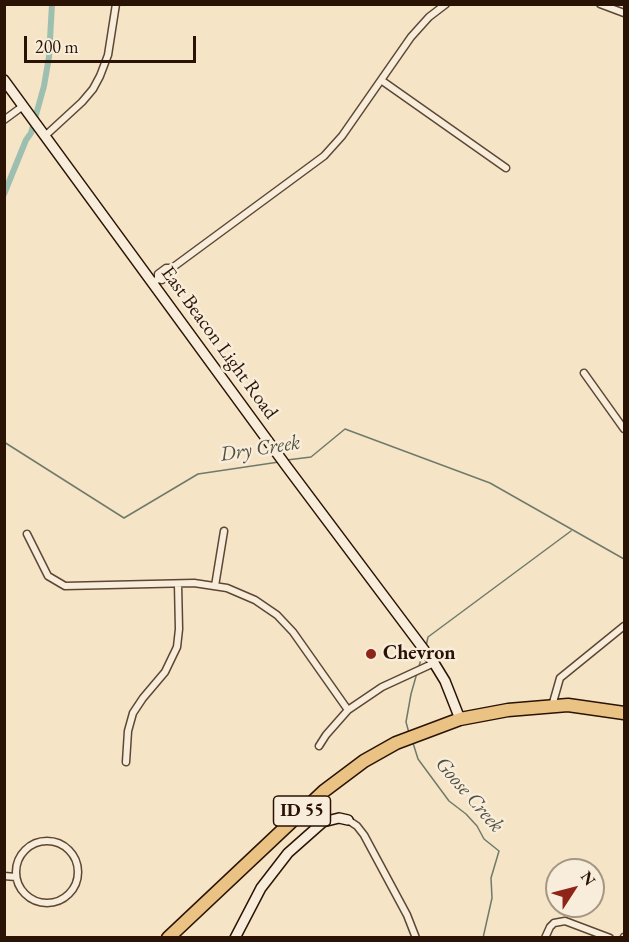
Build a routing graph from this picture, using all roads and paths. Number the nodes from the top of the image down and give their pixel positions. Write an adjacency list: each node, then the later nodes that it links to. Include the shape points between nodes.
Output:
1 (116, 4): 9 (street, via 108,55 100,76 82,102)
2 (446, 4): 6 (street, via 420,26)
3 (600, 4): 4 (street)
4 (624, 13)
5 (4, 80): 7 (main road, East Beacon Light Road)
6 (381, 80): 10 (street); 11 (street, via 324,156 172,268 162,280)
7 (26, 110): 8 (street); 9 (main road, East Beacon Light Road)
8 (4, 120)
9 (45, 136): 11 (main road, East Beacon Light Road)
10 (506, 168)
11 (155, 281): 19 (main road, East Beacon Light Road, via 265,437)
12 (584, 373): 13 (street)
13 (624, 429)
14 (225, 531): 17 (street)
15 (27, 534): 16 (street, via 48,576 60,585)
16 (178, 584): 17 (street); 25 (street, via 177,647 171,664 133,713)
17 (215, 586): 21 (street, via 255,600 284,622)
18 (624, 626): 20 (street, via 560,678)
19 (434, 663): 21 (street, via 382,687); 23 (main road, East Beacon Light Road)
20 (552, 706): 22 (highway, ID 55); 23 (highway, ID 55)
21 (348, 710): 24 (street)
22 (624, 713)
23 (460, 719): 29 (highway, ID 55, via 396,743 349,772 315,799)
24 (319, 746)
25 (126, 762)
26 (348, 820): 30 (main road, via 322,822 288,853 261,888); 31 (street, via 364,835)
27 (4, 876): 28 (street)
28 (16, 877): 28 (street, via 23,851 48,840 66,847 79,871 68,896 50,904 24,894)
29 (168, 938)
30 (235, 938)
31 (416, 938)
32 (545, 938): 33 (street, via 554,923 564,921)
33 (610, 938)

